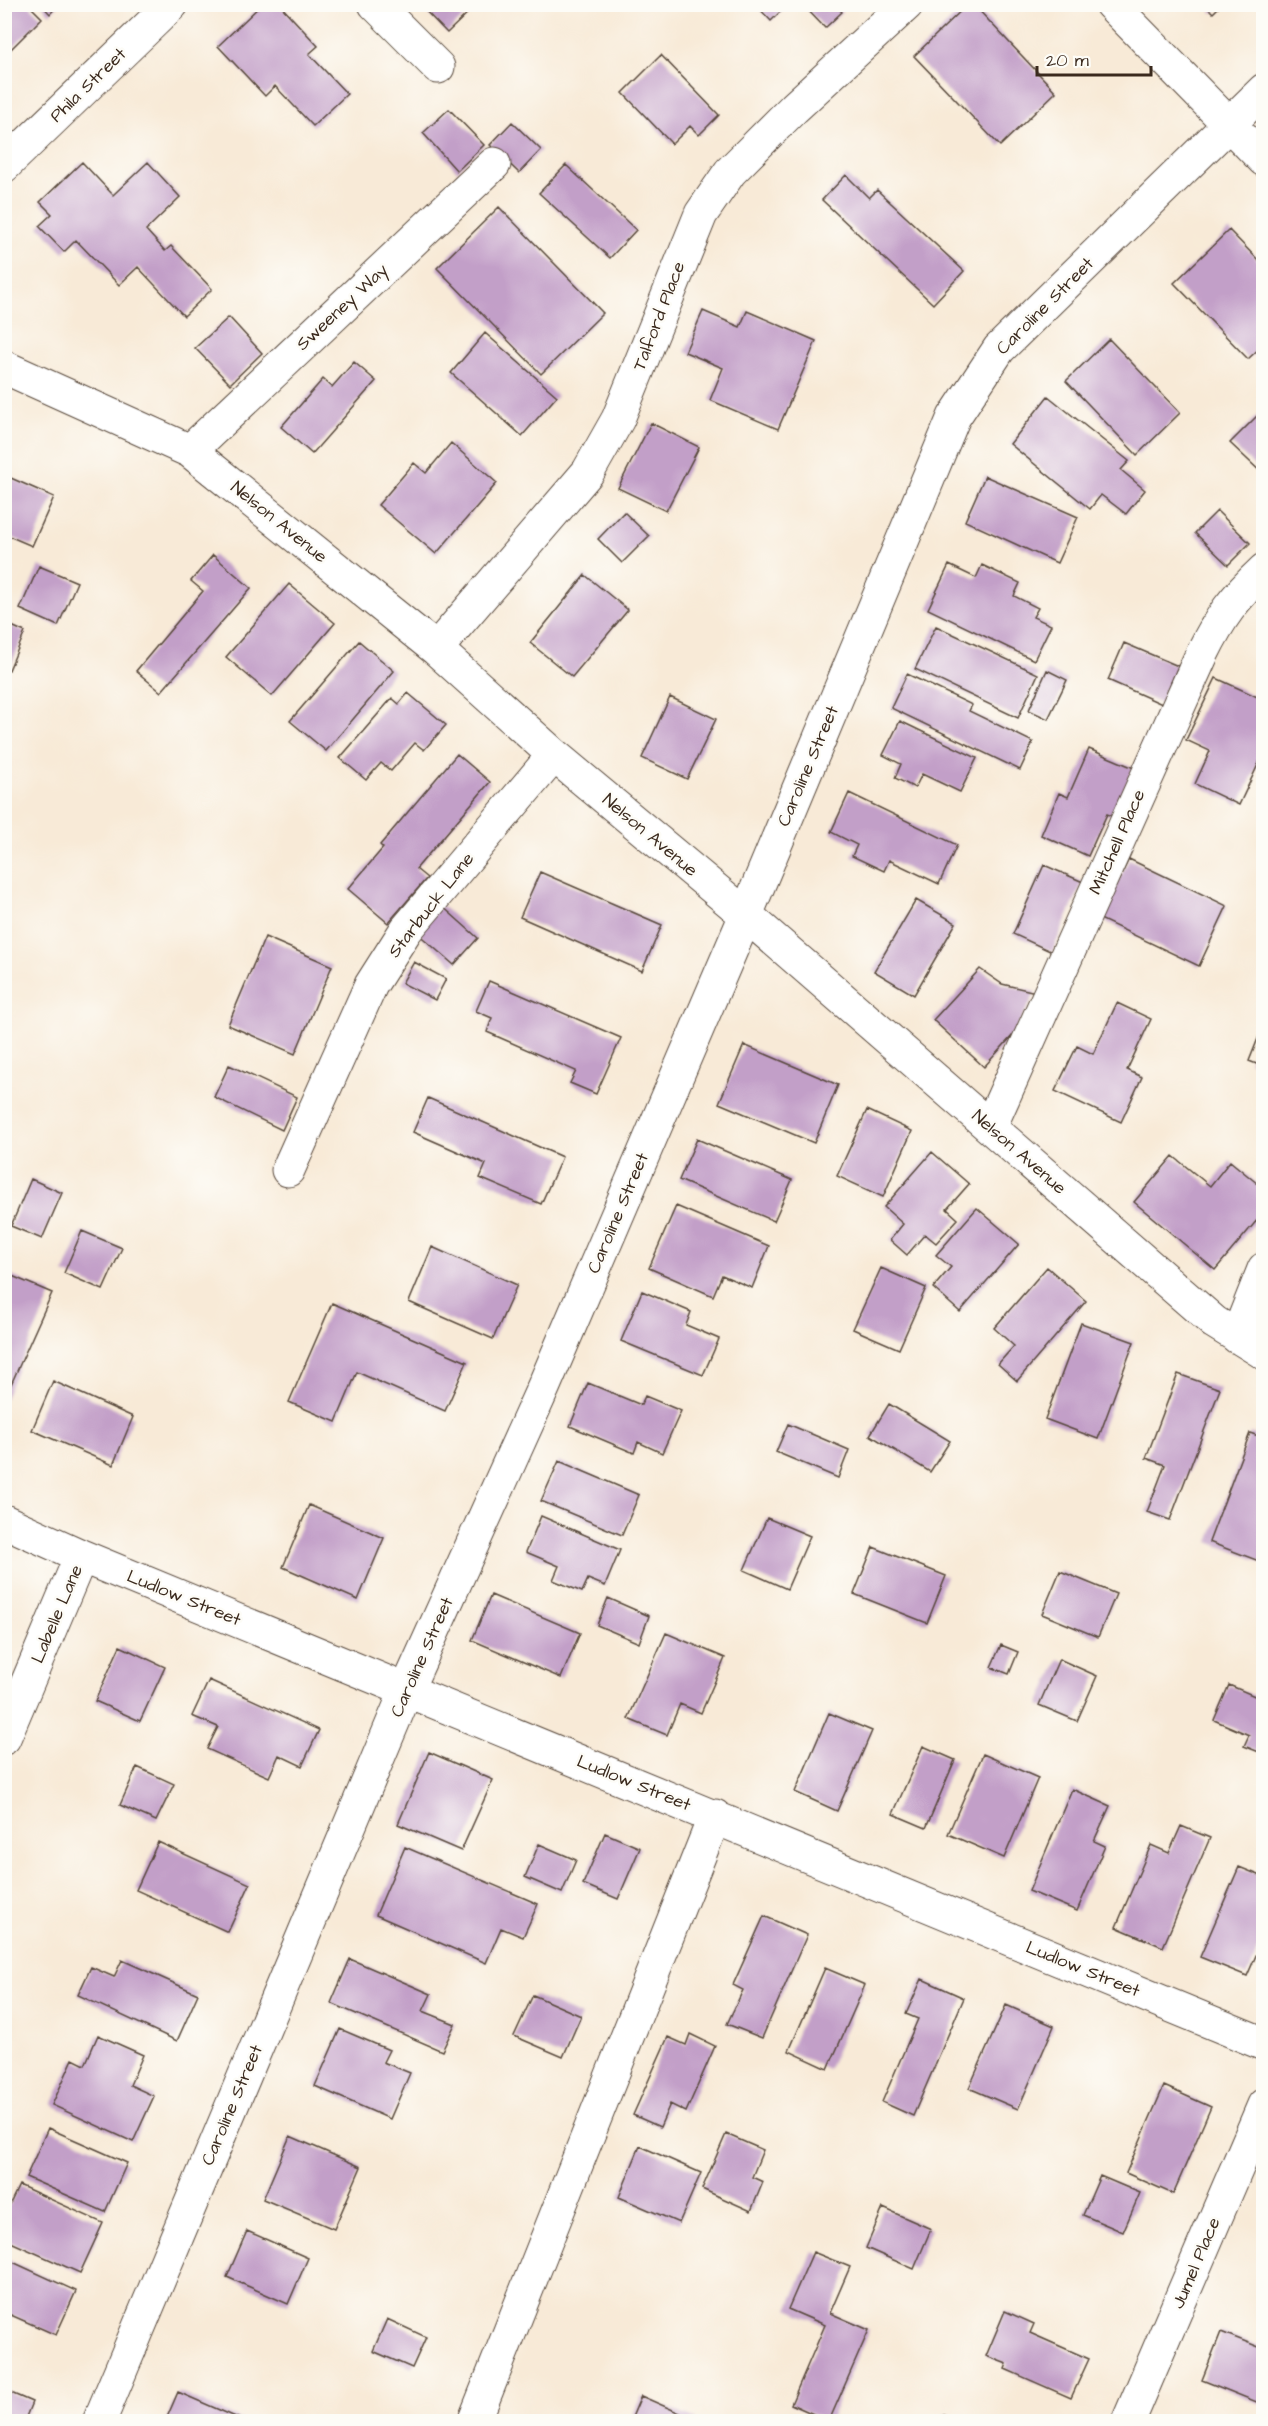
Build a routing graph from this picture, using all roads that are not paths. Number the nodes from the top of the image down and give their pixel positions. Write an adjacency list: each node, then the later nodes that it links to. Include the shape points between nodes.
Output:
1 (172, 4): 10 (street, Phila Street)
2 (375, 4): 5 (street)
3 (907, 4): 14 (street, Talford Place, via 730,172 701,214 618,419 588,472)
4 (1111, 4): 7 (street)
5 (438, 67)
6 (1263, 90): 7 (street, Caroline Street)
7 (1229, 122): 8 (street); 16 (street, Caroline Street, via 999,349 954,417)
8 (1263, 160)
9 (494, 164): 12 (street, Sweeney Way)
10 (4, 166)
11 (4, 367): 12 (street, Nelson Avenue)
12 (190, 452): 14 (street, Nelson Avenue)
13 (1263, 570): 17 (street, Mitchell Place, via 1237,594 1219,619)
14 (436, 649): 15 (street, Nelson Avenue)
15 (554, 755): 16 (street, Nelson Avenue); 18 (street, Starbuck Lane, via 406,930 382,967)
16 (746, 915): 17 (street, Nelson Avenue); 23 (street, Caroline Street, via 548,1375)
17 (990, 1127): 20 (street, Nelson Avenue, via 1214,1322)
18 (288, 1170)
19 (1263, 1269): 20 (street)
20 (1250, 1345)
21 (4, 1521): 22 (street, Ludlow Street)
22 (81, 1556): 23 (street, Ludlow Street); 24 (street, Labelle Lane)
23 (407, 1689): 25 (street, Ludlow Street); 28 (street, Caroline Street)
24 (4, 1738)
25 (715, 1816): 26 (street, Ludlow Street); 29 (street)
26 (1263, 2044)
27 (1263, 2105): 30 (street, Jumel Place)
28 (99, 2421)
29 (474, 2421)
30 (1128, 2421)

